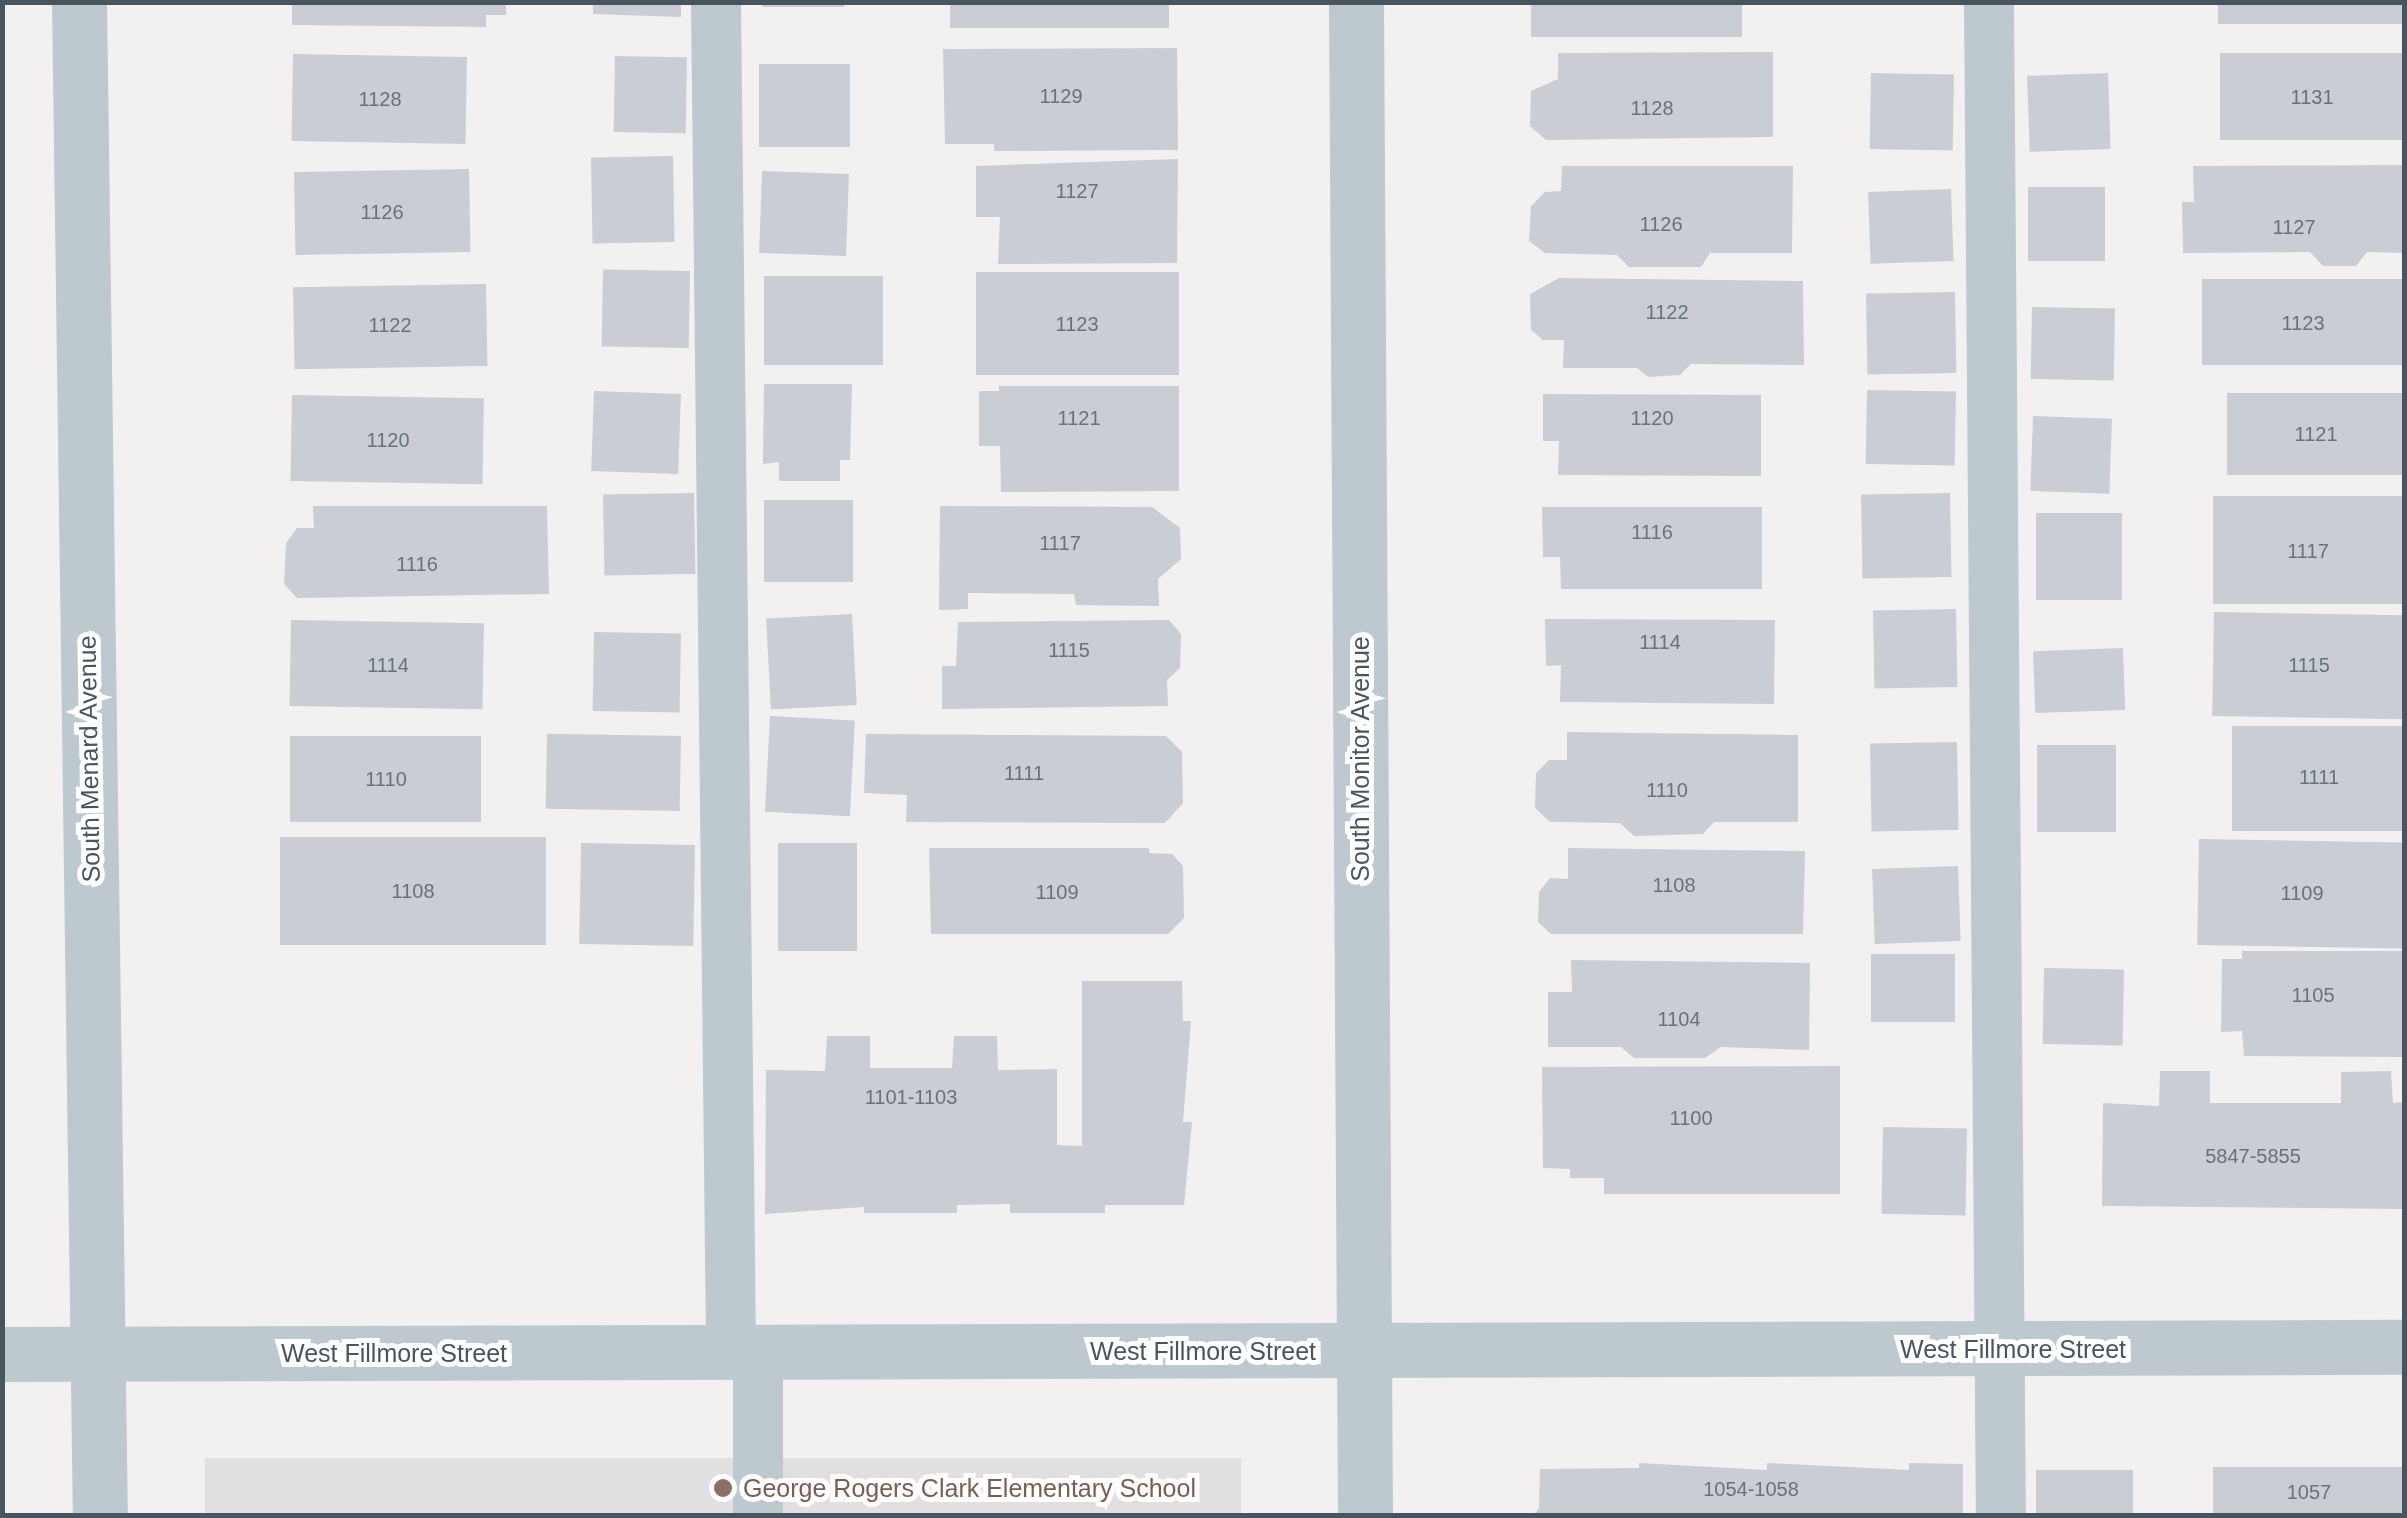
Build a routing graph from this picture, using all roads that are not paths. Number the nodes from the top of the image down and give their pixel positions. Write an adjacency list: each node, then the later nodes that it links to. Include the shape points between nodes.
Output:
1 (79, 2): 10 (street, South Menard Avenue)
2 (716, 2): 8 (lane)
3 (1356, 2): 7 (street, South Monitor Avenue)
4 (1989, 2): 6 (lane)
5 (2404, 1348): 6 (street, West Fillmore Street)
6 (1999, 1349): 7 (street, West Fillmore Street); 14 (lane)
7 (1364, 1350): 8 (street, West Fillmore Street); 13 (street, South Monitor Avenue)
8 (744, 1352): 10 (street, West Fillmore Street); 12 (lane)
9 (2, 1354): 10 (street, West Fillmore Street)
10 (98, 1354): 11 (street, South Menard Avenue)
11 (100, 1516)
12 (758, 1516)
13 (1365, 1516)
14 (2001, 1516)

